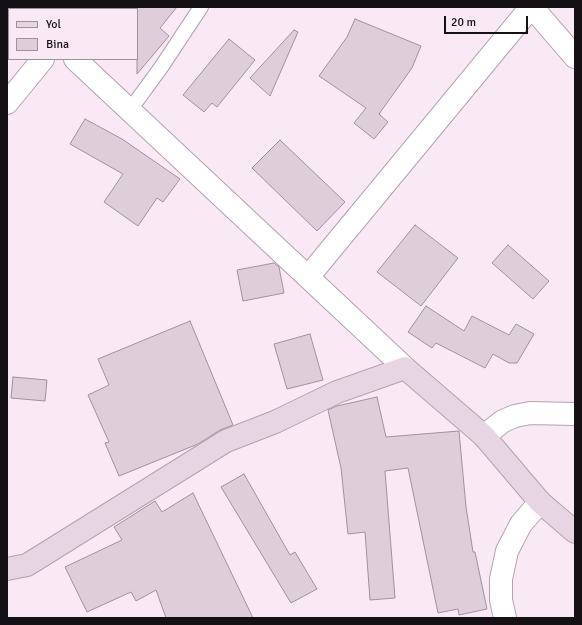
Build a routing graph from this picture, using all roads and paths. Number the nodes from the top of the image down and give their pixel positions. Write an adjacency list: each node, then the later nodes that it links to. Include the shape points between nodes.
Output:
1 (201, 7): 7 (lane)
2 (532, 7): 3 (street); 8 (street)
3 (575, 57)
4 (42, 60): 6 (street)
5 (76, 60): 7 (street)
6 (7, 103)
7 (130, 110): 8 (street)
8 (308, 277): 9 (street)
9 (405, 368): 11 (street); 14 (street, via 337,392 275,422 226,441 27,565)
10 (575, 414): 11 (street, via 530,413 515,416 503,421)
11 (484, 436): 12 (street)
12 (540, 502): 13 (street); 15 (street, via 520,524 507,551 501,578)
13 (575, 532)
14 (7, 569)
15 (504, 618)

